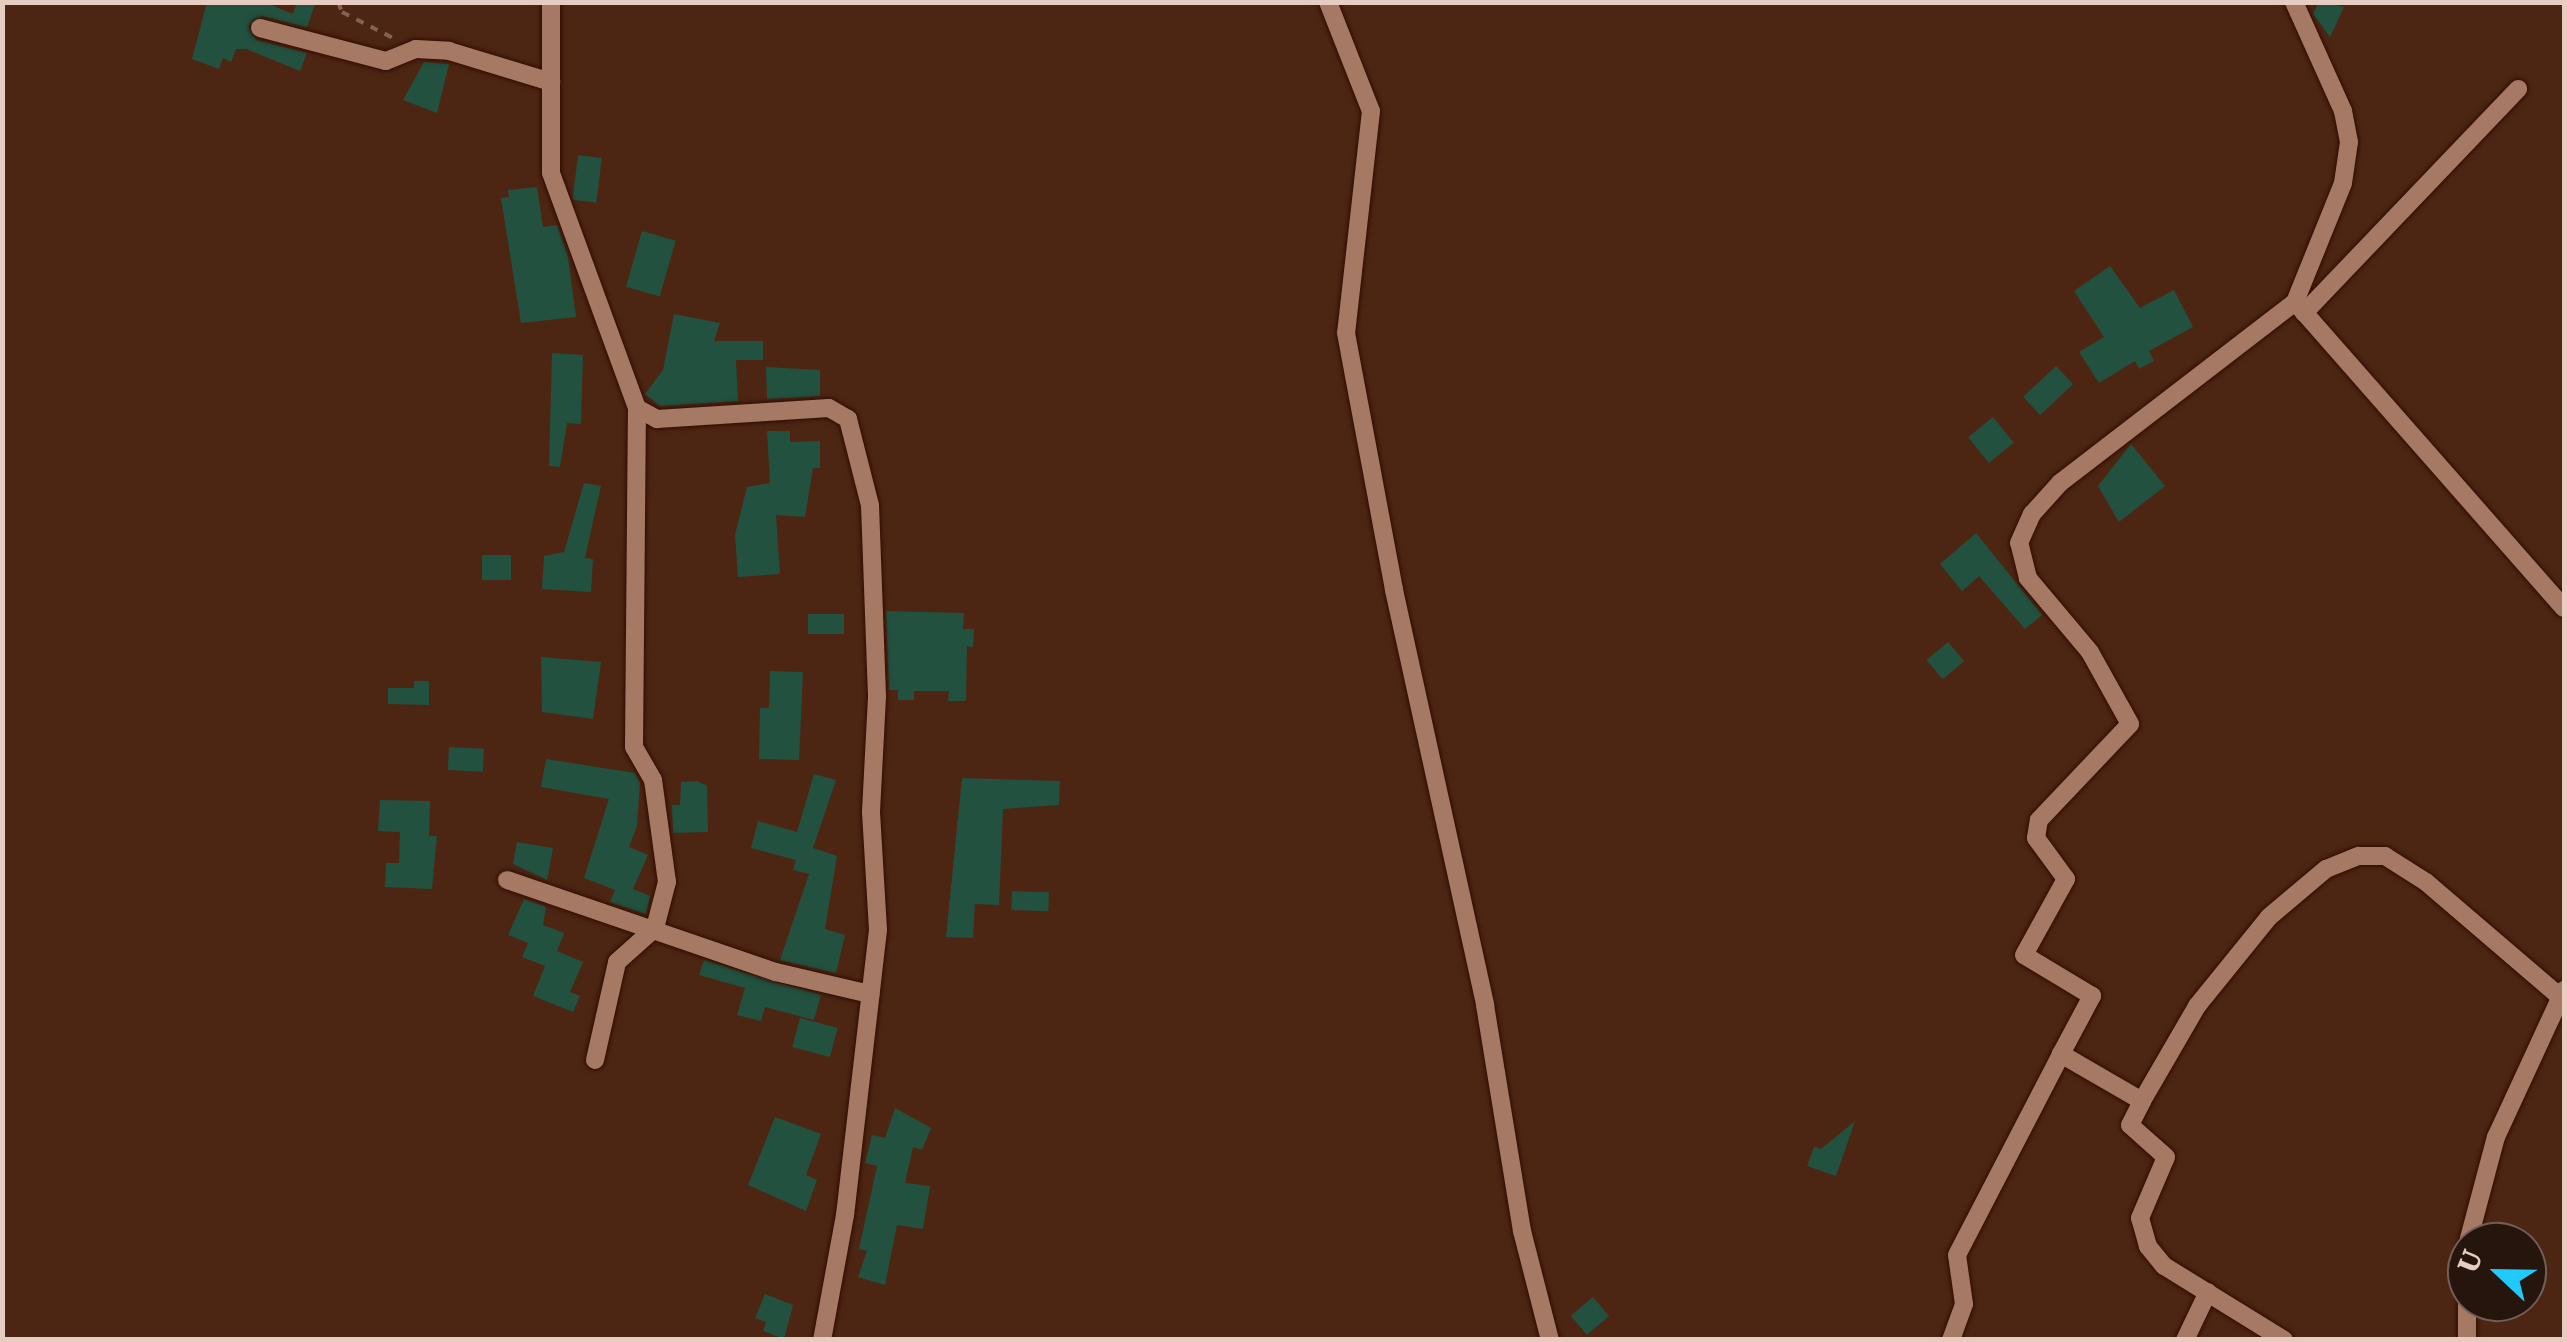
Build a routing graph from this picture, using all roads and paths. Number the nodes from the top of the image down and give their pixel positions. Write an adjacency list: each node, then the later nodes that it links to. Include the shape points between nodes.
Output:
1 (338, 2): 6 (path, via 342,12 387,32)
2 (551, 2): 7 (street)
3 (1328, 2): 22 (street, via 1371,111 1346,334 1485,1005 1522,1231)
4 (2294, 2): 9 (street, via 2344,111 2349,142 2343,183)
5 (260, 28): 6 (street, via 386,61)
6 (410, 51): 7 (street, via 449,52)
7 (552, 82): 10 (street, via 557,196)
8 (2518, 89): 9 (street)
9 (2300, 308): 11 (street); 16 (street, via 2060,483 2032,514 2020,543 2028,578 2090,652 2130,724 2036,829 2066,879 2024,955 2092,996)
10 (636, 408): 13 (street, via 634,748 653,780 668,882); 15 (street, via 657,420 804,405 829,408 848,420 874,546 871,812 878,930)
11 (2564, 608)
12 (507, 880): 13 (street)
13 (655, 928): 15 (street, via 776,972); 17 (street, via 617,962)
14 (2562, 993): 18 (street, via 2385,856 2338,861 2269,917 2197,1006); 19 (street, via 2496,1138)
15 (870, 994): 21 (street)
16 (2061, 1054): 18 (street); 23 (street, via 1957,1255 1964,1292)
17 (596, 1060)
18 (2142, 1100): 20 (street, via 2130,1125 2168,1161 2140,1218 2141,1233 2164,1266)
19 (2473, 1222)
20 (2208, 1292): 24 (street); 25 (street)
21 (822, 1340)
22 (1550, 1340)
23 (1951, 1340)
24 (2185, 1340)
25 (2284, 1340)

